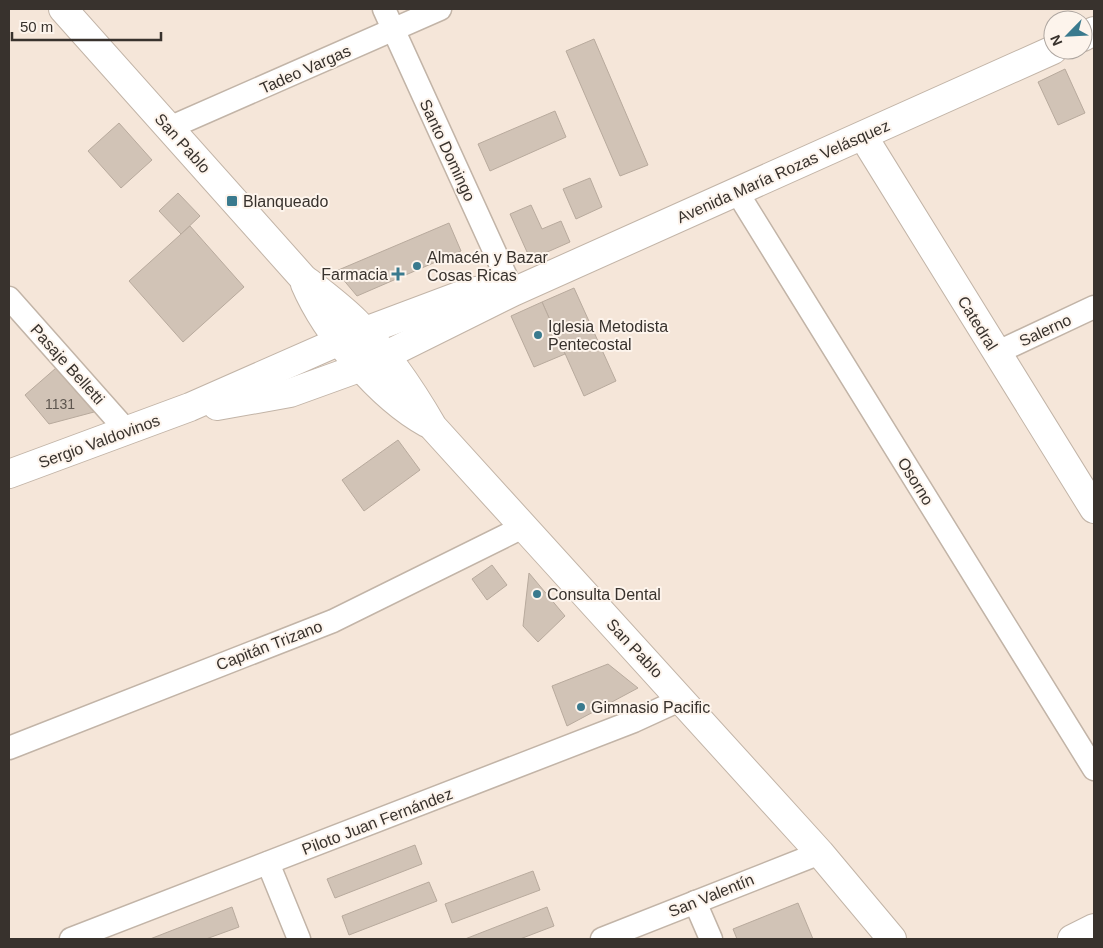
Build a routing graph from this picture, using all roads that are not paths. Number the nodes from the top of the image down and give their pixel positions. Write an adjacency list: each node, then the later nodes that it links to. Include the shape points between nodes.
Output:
1 (63, 9): 6 (main road, San Pablo)
2 (384, 9): 4 (street, Santo Domingo)
3 (440, 9): 4 (street, Tadeo Vargas)
4 (393, 30): 6 (street, Tadeo Vargas); 10 (street, Santo Domingo)
5 (1043, 55): 7 (main road, Avenida María Rozas Velásquez)
6 (169, 128): 9 (main road, San Pablo)
7 (863, 136): 8 (main road, Avenida María Rozas Velásquez); 15 (main road, Catedral)
8 (738, 192): 10 (main road, Avenida María Rozas Velásquez); 24 (street, Osorno)
9 (303, 278): 13 (main road, San Pablo); 14 (main road, San Pablo, via 319,312)
10 (513, 292): 13 (main road, via 495,288 469,292); 16 (main road, Avenida María Rozas Velásquez)
11 (9, 298): 18 (street, Pasaje Belletti)
12 (1094, 308): 15 (street, Salerno)
13 (365, 331): 14 (main road); 16 (main road, San Pablo)
14 (340, 341): 16 (main road, San Pablo); 17 (main road, Sergio Valdovinos)
15 (996, 353): 20 (main road, Catedral)
16 (374, 361): 17 (main road, Sergio Valdovinos, via 338,378 290,393 240,403); 21 (main road, San Pablo)
17 (190, 407): 18 (main road, Sergio Valdovinos)
18 (127, 431): 19 (main road, Sergio Valdovinos)
19 (9, 474)
20 (1094, 509)
21 (523, 527): 22 (main road, San Pablo); 23 (street, Capitán Trizano, via 333,621)
22 (682, 699): 25 (main road, San Pablo); 26 (street, Piloto Juan Fernández, via 625,725)
23 (9, 748)
24 (1094, 769)
25 (820, 853): 27 (street, San Valentín); 33 (main road, San Pablo)
26 (268, 863): 29 (street, Piloto Juan Fernández); 30 (street)
27 (695, 902): 31 (street, San Valentín); 32 (street)
28 (1094, 928): 34 (main road)
29 (71, 939)
30 (299, 939)
31 (602, 939)
32 (711, 939)
33 (892, 939)
34 (1072, 939)

